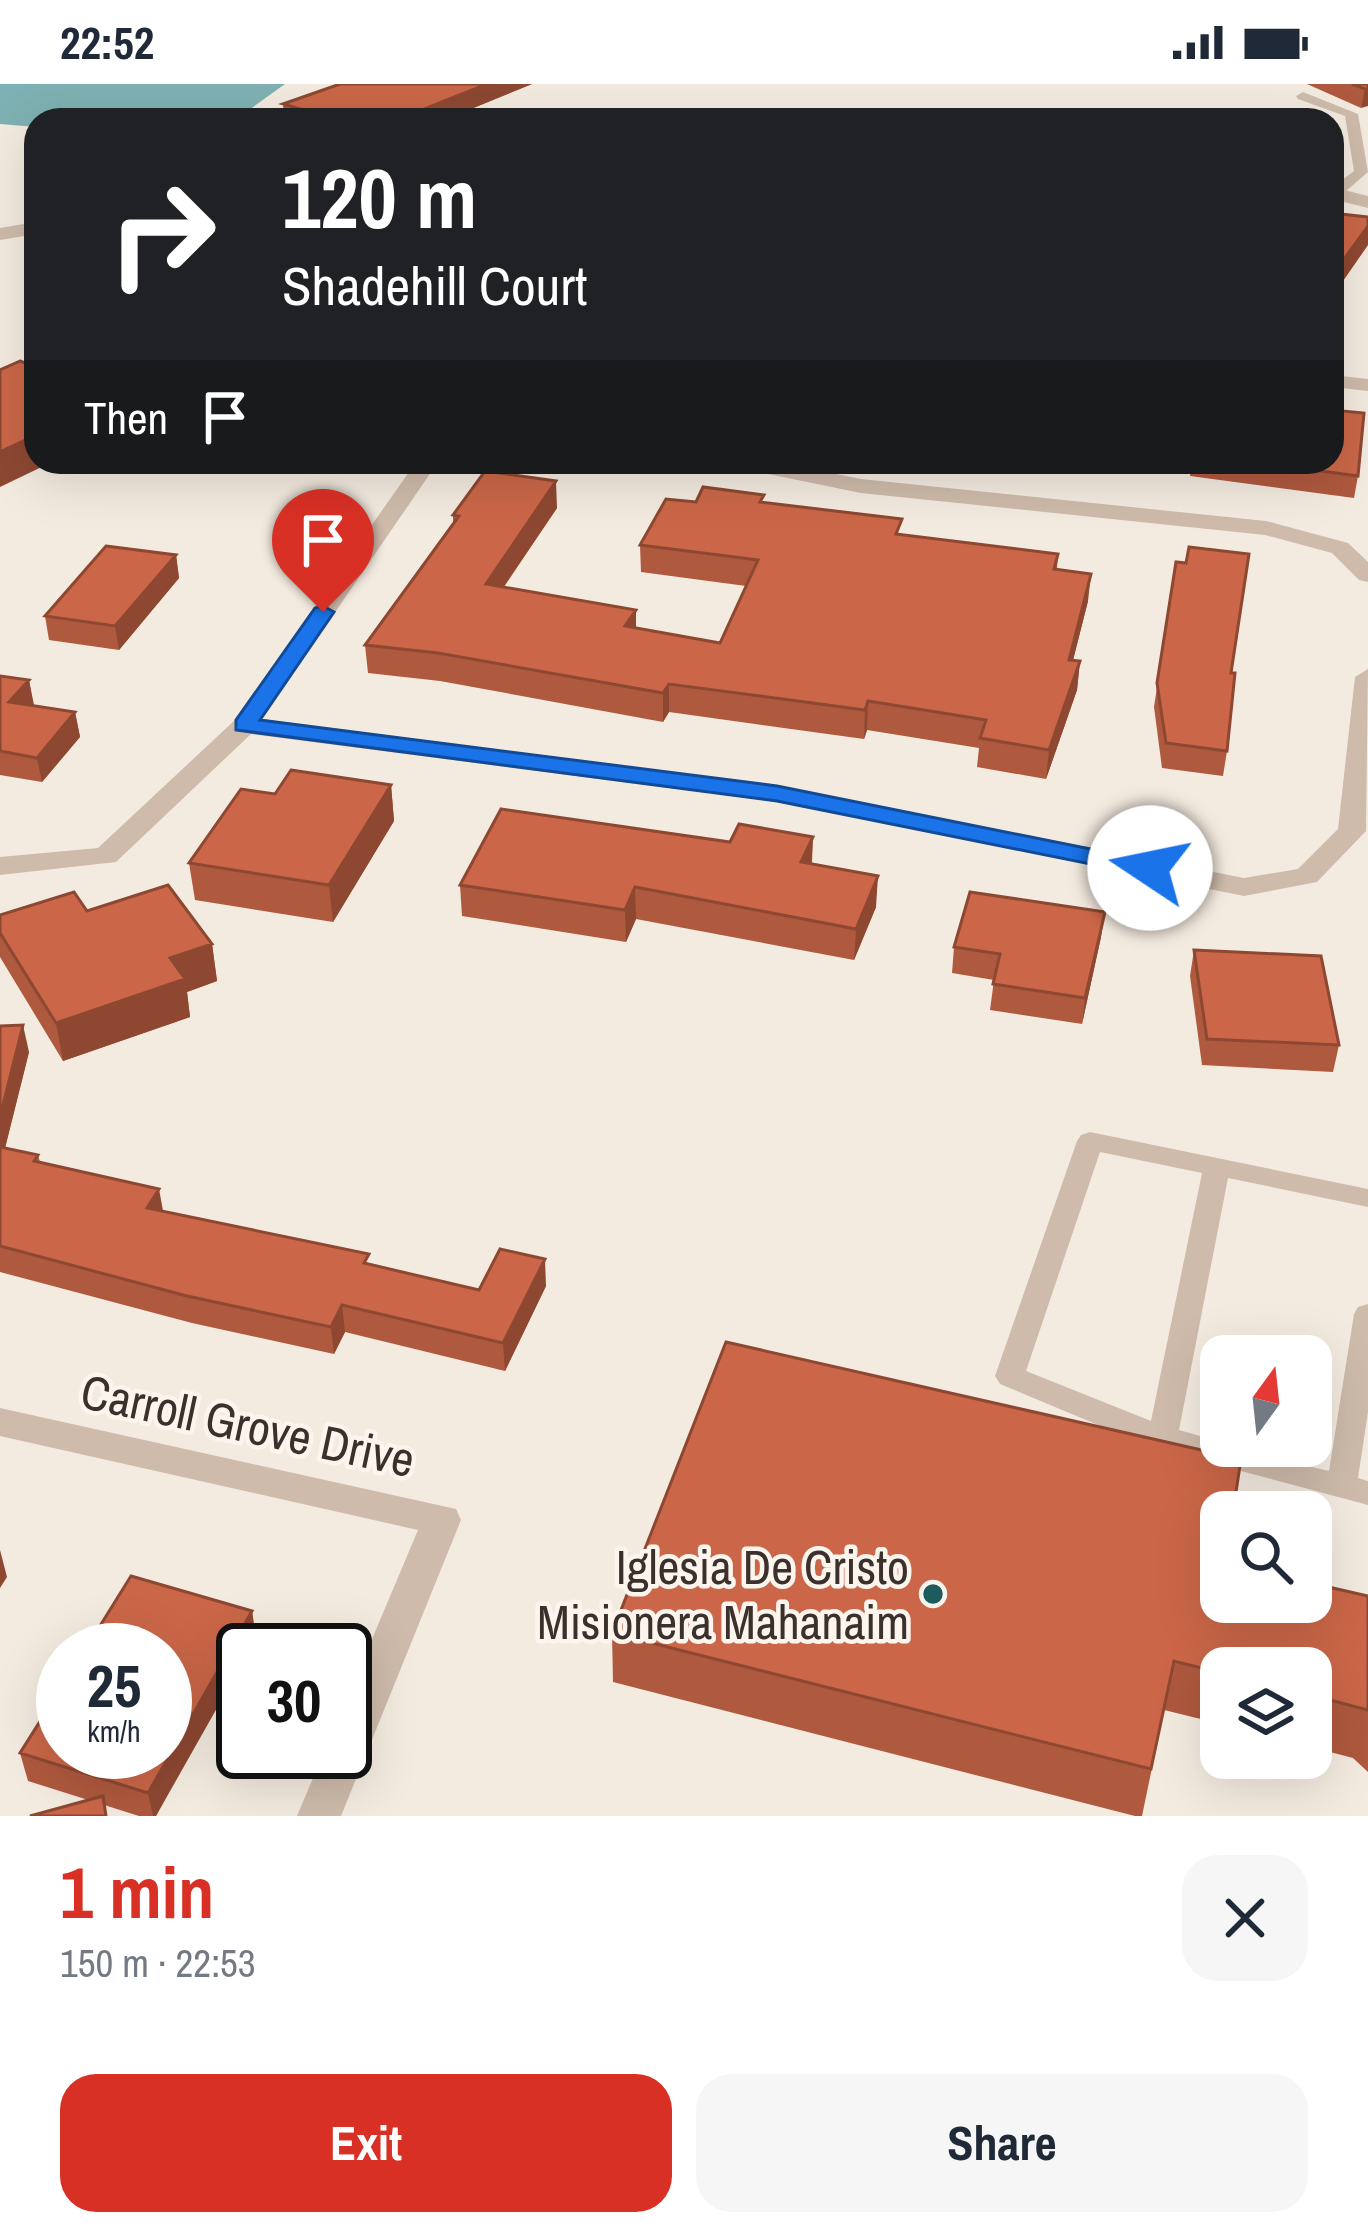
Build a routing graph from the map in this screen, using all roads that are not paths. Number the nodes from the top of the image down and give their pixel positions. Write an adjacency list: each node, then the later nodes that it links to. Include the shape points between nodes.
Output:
1 (1304, 96): 2 (lane)
2 (1335, 108)
3 (1344, 111): 4 (lane, via 1351,114 1361,172)
4 (1344, 185)
5 (419, 474): 9 (street)
6 (802, 474): 7 (street, via 1266,528 1340,548)
7 (1368, 575)
8 (1368, 677): 9 (street, via 1352,831 1306,876 1244,887 777,794)
9 (244, 725): 10 (street, via 106,856)
10 (0, 866)
11 (1217, 1167): 12 (lane); 15 (lane); 15 (lane, via 1090,1141 1010,1376)
12 (1368, 1198)
13 (1368, 1314): 16 (lane)
14 (0, 1422): 17 (street, Carroll Grove Drive, via 442,1520)
15 (1162, 1439): 16 (lane)
16 (1355, 1490)
17 (319, 1816)

